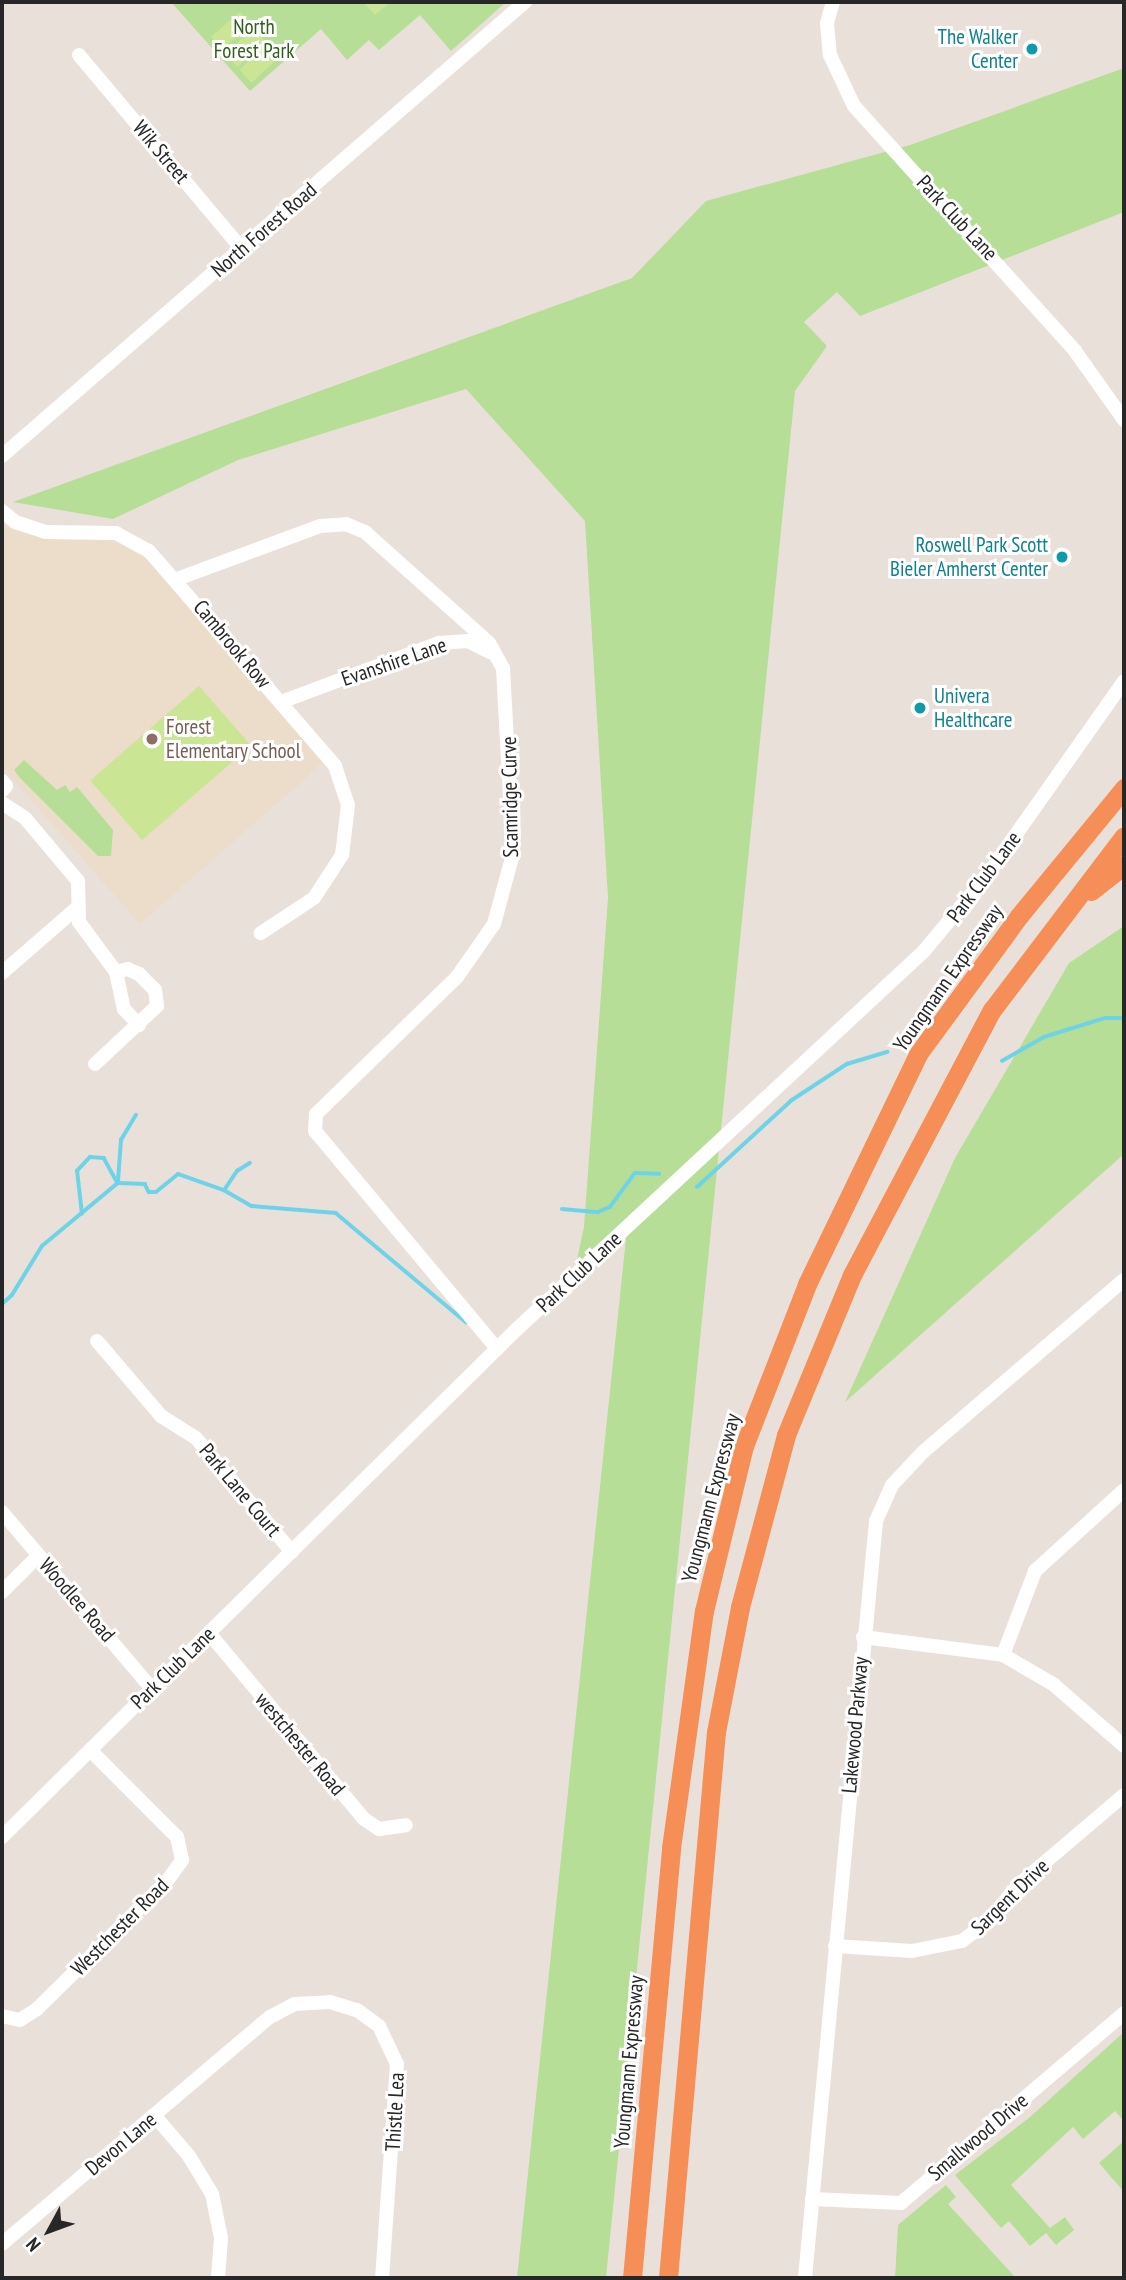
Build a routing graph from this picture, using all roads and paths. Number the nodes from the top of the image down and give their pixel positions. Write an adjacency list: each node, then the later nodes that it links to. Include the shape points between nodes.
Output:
1 (525, 2): 4 (street, North Forest Road)
2 (833, 2): 5 (street, Park Club Lane, via 827,23 830,55 854,106 1081,358)
3 (79, 55): 4 (street, Wik Street)
4 (242, 249): 6 (street, North Forest Road)
5 (1124, 420)
6 (2, 456)
7 (2, 511): 8 (street, Cambrook Row, via 15,522 46,532 116,533 149,551)
8 (177, 579): 9 (street, Scamridge Curve, via 320,526 346,524 365,532); 13 (street, Cambrook Row)
9 (451, 608): 10 (street, via 456,624); 11 (street, Scamridge Curve, via 489,643)
10 (439, 643): 11 (street, Evanshire Lane, via 476,643); 13 (street, Evanshire Lane)
11 (502, 665): 31 (street, Scamridge Curve, via 513,836 503,901 474,957 316,1114 315,1131)
12 (1124, 681): 31 (street, Park Club Lane, via 988,874 924,951)
13 (281, 702): 24 (street, Cambrook Row, via 338,772 345,788 348,825 342,855 326,884 309,902)
14 (1124, 780): 19 (highway)
15 (2, 781): 17 (street, via 6,786)
16 (1124, 788): 19 (highway, Youngmann Expressway)
17 (2, 791)
18 (2, 803): 22 (street, via 25,818 78,881)
19 (1097, 818): 55 (highway, Youngmann Expressway, via 918,1055 807,1284 744,1446 704,1611 673,1835)
20 (1124, 836): 23 (highway)
21 (1124, 865): 23 (highway)
22 (78, 907): 25 (street); 26 (street, via 86,936)
23 (1049, 930): 56 (highway, via 992,1010 852,1275 786,1435 759,1530 716,1732)
24 (261, 933)
25 (2, 972)
26 (116, 972): 27 (street, via 124,1009); 27 (street, via 128,969 155,990 157,1006)
27 (139, 1025): 28 (street)
28 (95, 1064)
29 (1124, 1280): 38 (street, Lakewood Parkway, via 923,1452 892,1485 874,1529)
30 (97, 1341): 34 (street, Park Lane Court, via 161,1416 196,1438)
31 (497, 1349): 34 (street, Park Club Lane)
32 (1124, 1490): 39 (street, via 1035,1571)
33 (2, 1511): 35 (street, Woodlee Road)
34 (292, 1552): 37 (street, Park Club Lane)
35 (38, 1556): 36 (street); 40 (street, Woodlee Road)
36 (2, 1592)
37 (209, 1633): 40 (street, Park Club Lane); 44 (street, westchester Road, via 364,1819 379,1829)
38 (863, 1637): 39 (street); 46 (street, Lakewood Parkway)
39 (1003, 1655): 41 (street, via 1053,1684)
40 (152, 1689): 42 (street, Park Club Lane)
41 (1124, 1746)
42 (90, 1750): 45 (street, Park Club Lane); 48 (street, Westchester Road, via 177,1837 182,1860 167,1881 37,2009 20,2020)
43 (1124, 1795): 46 (street, Sargent Drive, via 1017,1886 990,1920 962,1941 922,1951)
44 (406, 1825)
45 (2, 1837)
46 (835, 1946): 51 (street, Lakewood Parkway)
47 (1124, 2013): 51 (street, Smallwood Drive, via 901,2203)
48 (2, 2016)
49 (208, 2070): 50 (street, Devon Lane); 54 (street, Thistle Lea, via 270,2017 294,2004 343,2004 379,2026 393,2051 399,2077)
50 (154, 2115): 52 (street, Devon Lane); 53 (street, via 189,2156 212,2194 221,2238)
51 (812, 2199): 57 (street, Lakewood Parkway)
52 (2, 2245)
53 (218, 2278)
54 (382, 2278)
55 (632, 2278)
56 (668, 2278)
57 (804, 2278)

